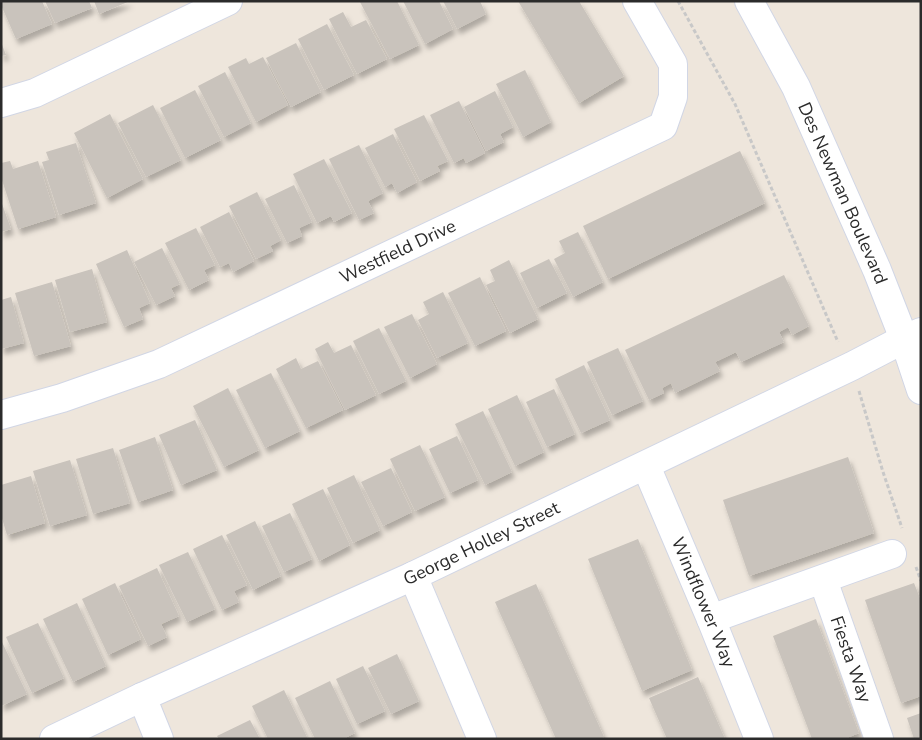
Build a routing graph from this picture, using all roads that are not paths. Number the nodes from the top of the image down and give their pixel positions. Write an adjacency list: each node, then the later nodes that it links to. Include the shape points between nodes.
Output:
1 (228, 1): 4 (street, via 35,92)
2 (637, 1): 7 (street, Westfield Drive, via 673,64 672,97 663,126 159,364 62,398)
3 (749, 1): 5 (street, Des Newman Boulevard, via 796,87 877,270)
4 (1, 103)
5 (912, 336): 6 (street, Des Newman Boulevard); 8 (street, George Holley Street)
6 (921, 390)
7 (1, 415)
8 (646, 466): 10 (street, George Holley Street); 12 (street, Windflower Way)
9 (904, 552): 11 (street)
10 (413, 576): 13 (street, George Holley Street); 16 (street)
11 (823, 580): 12 (street); 18 (street, Fiesta Way)
12 (712, 619): 17 (street, Windflower Way)
13 (142, 697): 14 (street, George Holley Street); 15 (street)
14 (54, 739)
15 (159, 739)
16 (482, 739)
17 (759, 739)
18 (878, 739)

